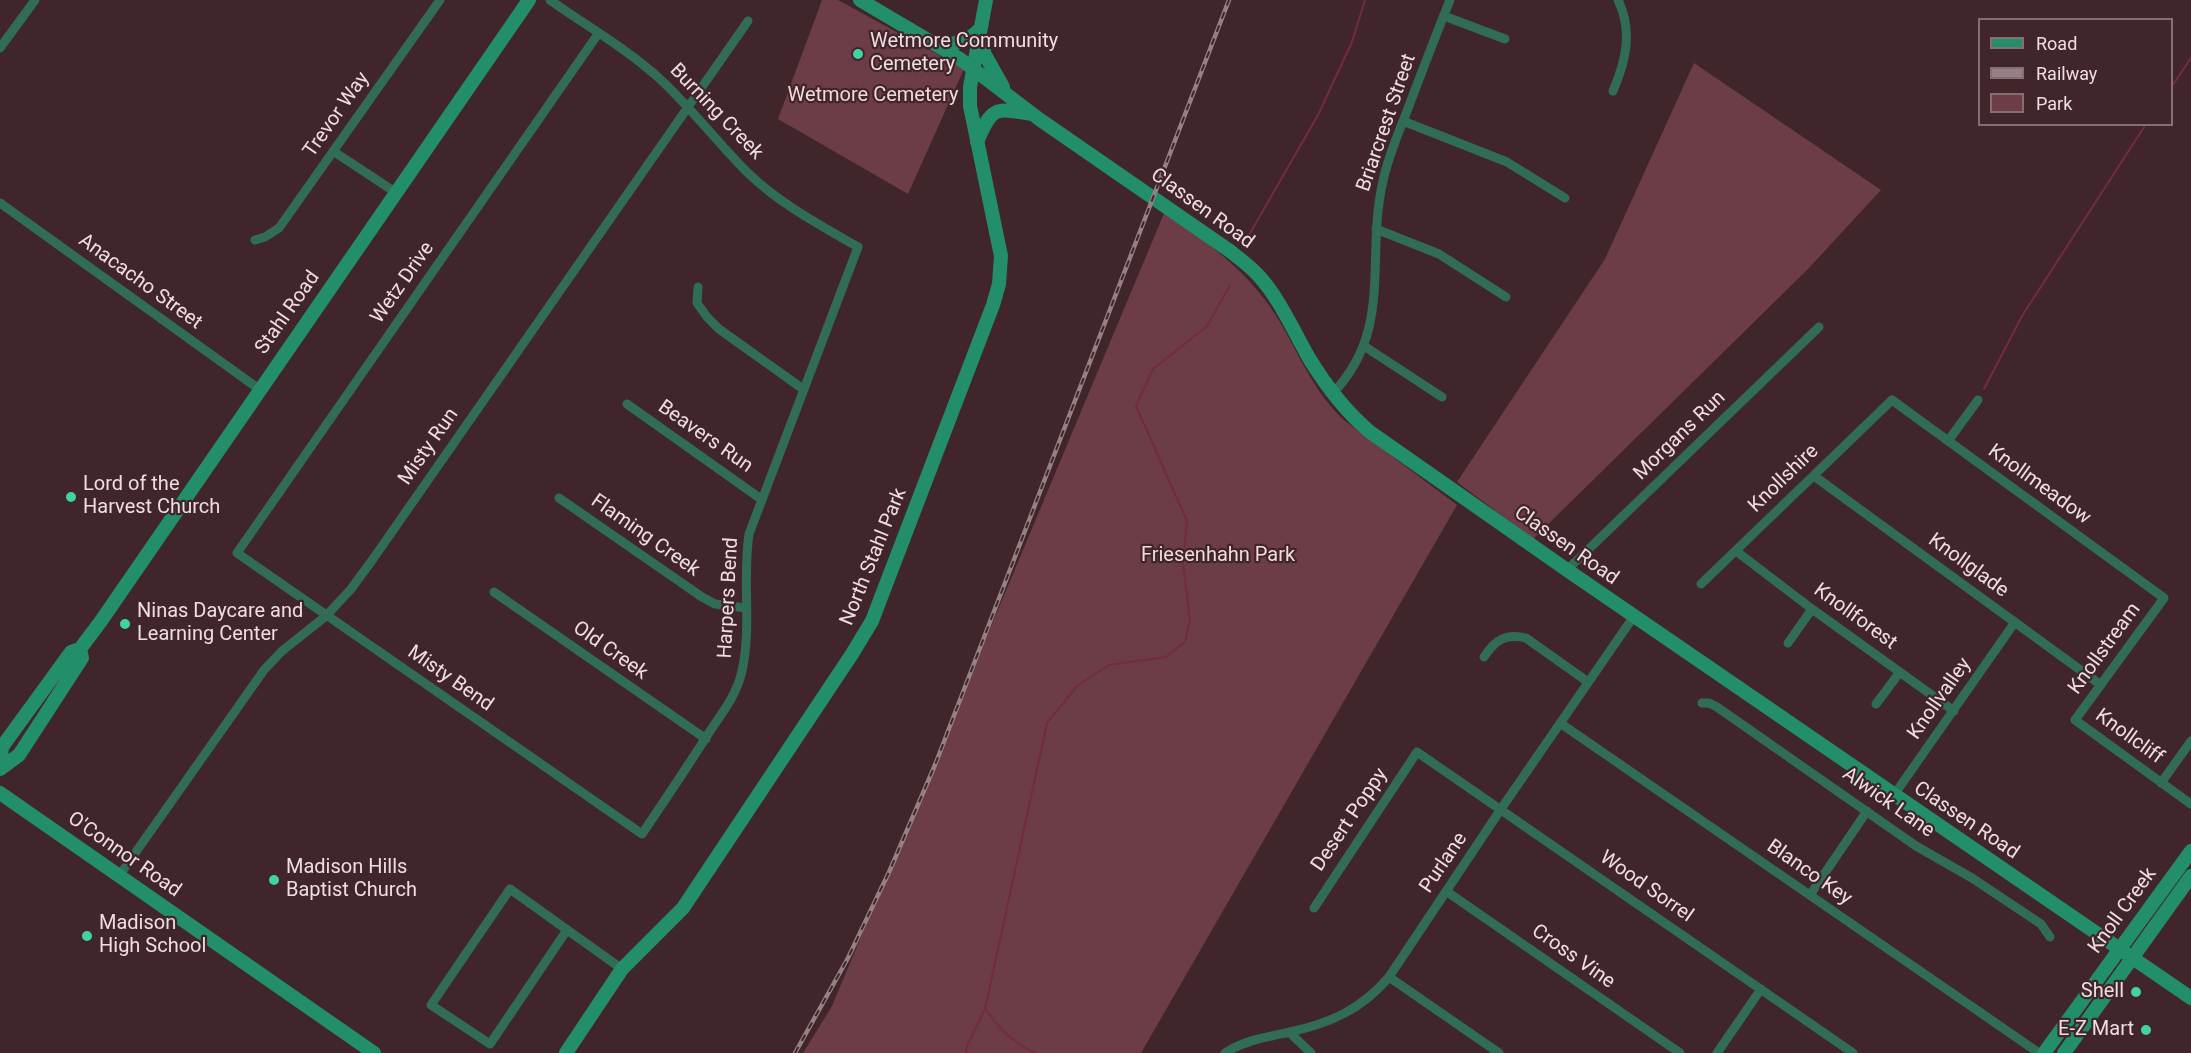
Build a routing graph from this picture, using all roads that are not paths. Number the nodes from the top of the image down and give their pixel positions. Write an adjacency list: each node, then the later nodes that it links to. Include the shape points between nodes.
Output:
1 (35, 0): 15 (street)
2 (440, 0): 23 (street, Trevor Way)
3 (529, 0): 24 (street, Stahl Road)
4 (550, 0): 12 (street, Burning Creek)
5 (860, 0): 14 (street, Classen Road)
6 (986, 0): 11 (street)
7 (1450, 0): 9 (street, Briarcrest Street)
8 (1618, 0): 17 (street, via 1627,41 1625,60)
9 (1444, 15): 13 (street); 21 (street, Briarcrest Street)
10 (748, 21): 19 (street, Misty Run)
11 (980, 30): 14 (street, via 962,42); 16 (street); 18 (street, via 985,55)
12 (598, 34): 19 (street, Burning Creek, via 643,64); 46 (street, Wetz Drive)
13 (1505, 39)
14 (934, 43): 16 (street, Classen Road)
15 (0, 48)
16 (973, 69): 18 (street, Classen Road); 22 (street, North Stahl Park, via 970,106)
17 (1613, 90)
18 (1008, 93): 20 (street, Classen Road)
19 (687, 108): 29 (street, Burning Creek, via 774,195); 53 (street, Misty Run, via 373,559)
20 (1034, 114): 22 (street, via 1008,110 994,113 987,119); 36 (street, Classen Road, via 1253,270)
21 (1403, 121): 25 (street, via 1507,162); 27 (street, Briarcrest Street, via 1383,178)
22 (977, 142): 87 (street, North Stahl Park, via 1001,256 999,284 872,621 683,908)
23 (333, 151): 24 (street); 28 (street, Trevor Way, via 279,228)
24 (396, 192): 35 (street, Stahl Road)
25 (1565, 198)
26 (0, 203): 35 (street, Anacacho Street)
27 (1376, 229): 31 (street, via 1439,254); 33 (street, Briarcrest Street, via 1375,294)
28 (255, 240)
29 (858, 247): 34 (street, Harpers Bend)
30 (698, 287): 34 (street, via 697,303 712,323)
31 (1506, 297)
32 (1819, 327): 47 (street, Morgans Run)
33 (1364, 346): 36 (street, Briarcrest Street, via 1350,374); 37 (street)
34 (803, 388): 44 (street, Harpers Bend)
35 (259, 389): 69 (street, Stahl Road, via 80,649 71,652 2,747)
36 (1333, 393): 47 (street, Classen Road, via 1371,432)
37 (1442, 398)
38 (1892, 400): 41 (street, Knollmeadow); 42 (street, Knollshire)
39 (1978, 400): 41 (street)
40 (627, 404): 44 (street, Beavers Run)
41 (1948, 441): 50 (street, Knollmeadow)
42 (1814, 476): 45 (street, Knollshire); 55 (street, Knollglade)
43 (560, 498): 51 (street, Flaming Creek, via 702,597 722,606)
44 (761, 500): 51 (street, Harpers Bend, via 747,546)
45 (1736, 551): 48 (street, Knollshire); 52 (street, Knollforest)
46 (237, 553): 53 (street, Misty Bend)
47 (1567, 570): 54 (street, Classen Road)
48 (1701, 584)
49 (494, 592): 66 (street, Old Creek)
50 (2164, 598): 60 (street, Knollstream)
51 (746, 609): 66 (street, Harpers Bend, via 742,672 734,695)
52 (1812, 609): 56 (street); 58 (street, Knollforest)
53 (326, 616): 76 (street, Misty Bend); 78 (street, Misty Run, via 264,670)
54 (1634, 616): 59 (street, Purlane); 72 (street, Classen Road)
55 (2015, 622): 60 (street, Knollglade); 63 (street, Knollvalley)
56 (1788, 643)
57 (1484, 657): 59 (street, via 1499,640 1526,638)
58 (1900, 672): 62 (street); 63 (street, Knollforest)
59 (1588, 682): 65 (street, Purlane)
60 (2101, 685): 64 (street, Knollstream)
61 (1702, 703): 75 (street, Alwick Lane, via 1718,707)
62 (1876, 704)
63 (1954, 711): 72 (street, Knollvalley)
64 (2075, 720): 70 (street, Knollcliff)
65 (1560, 723): 74 (street, Purlane); 81 (street, Blanco Key)
66 (706, 739): 76 (street, Harpers Bend)
67 (2191, 741): 70 (street)
68 (1417, 752): 74 (street, Wood Sorrel); 82 (street, Desert Poppy)
69 (0, 768)
70 (2161, 783): 73 (street, Knollcliff)
71 (0, 793): 78 (street, O'Connor Road)
72 (1894, 795): 85 (street, Classen Road)
73 (2191, 804)
74 (1501, 809): 80 (street, Purlane); 89 (street, Wood Sorrel)
75 (1867, 811): 81 (street); 84 (street, Alwick Lane, via 2041,924)
76 (642, 834)
77 (2191, 851): 85 (street, Knoll Creek)
78 (119, 876): 93 (street, O'Connor Road)
79 (2191, 876): 86 (street, Knoll Creek)
80 (1446, 891): 88 (street, Purlane); 98 (street, Cross Vine)
81 (1809, 895): 101 (street, Blanco Key)
82 (1314, 908)
83 (567, 930): 83 (street, via 510,889 431,1005 490,1044); 87 (street)
84 (2050, 937)
85 (2120, 949): 86 (street, Classen Road); 102 (street, Knoll Creek)
86 (2132, 958): 90 (street, Classen Road); 103 (street, Knoll Creek)
87 (622, 969): 94 (street, North Stahl Park)
88 (1389, 977): 91 (street, Purlane, via 1370,998 1346,1014); 97 (street)
89 (1761, 989): 92 (street, Wood Sorrel); 99 (street)
90 (2191, 998)
91 (1289, 1032): 95 (street, Purlane, via 1258,1038); 96 (street)
92 (1840, 1049): 100 (street, Wood Sorrel)
93 (374, 1053)
94 (566, 1053)
95 (1225, 1053)
96 (1311, 1053)
97 (1500, 1053)
98 (1680, 1053)
99 (1717, 1053)
100 (1853, 1053)
101 (2039, 1053)
102 (2044, 1053)
103 (2064, 1053)

